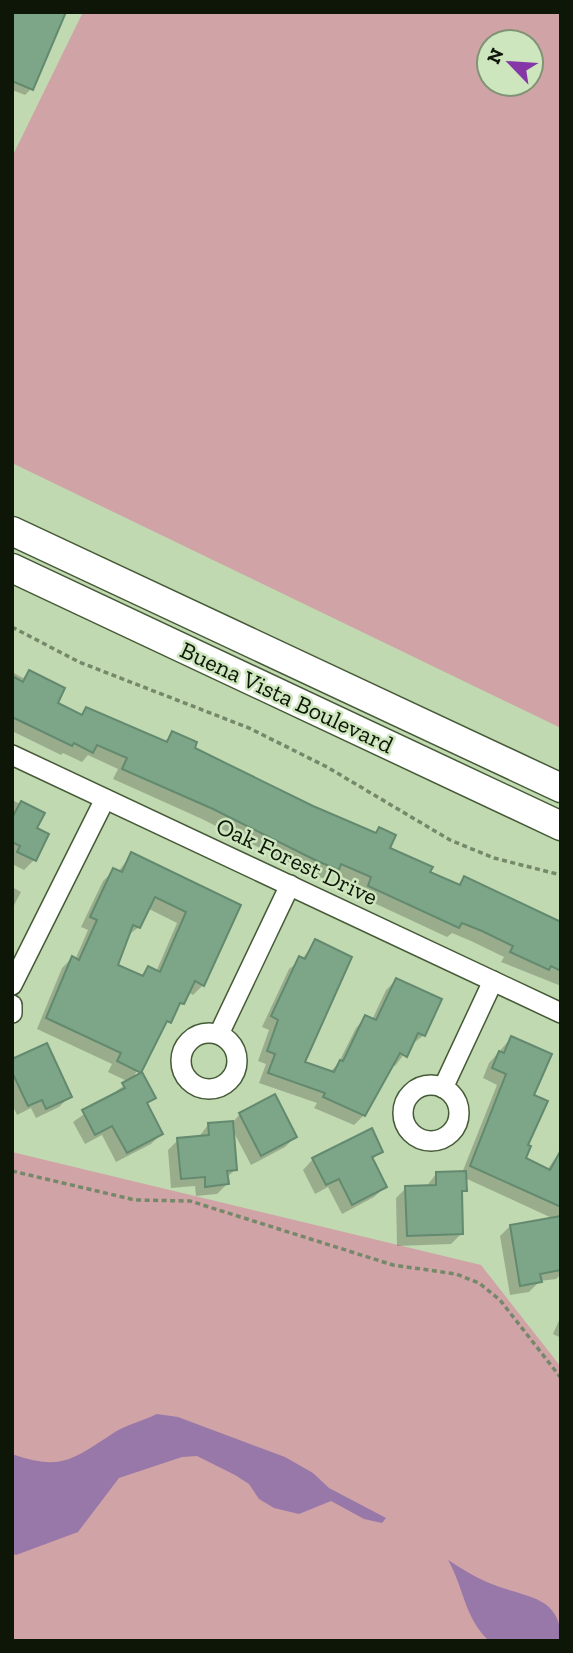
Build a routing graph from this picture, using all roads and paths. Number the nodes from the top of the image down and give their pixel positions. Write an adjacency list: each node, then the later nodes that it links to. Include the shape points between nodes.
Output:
1 (12, 531): 5 (main road, Buena Vista Boulevard)
2 (12, 568): 7 (main road, Buena Vista Boulevard)
3 (12, 627): 8 (path, via 79,662 249,728 327,766 450,840 494,858)
4 (12, 755): 6 (street, Oak Forest Drive)
5 (561, 788)
6 (105, 799): 9 (street, Oak Forest Drive); 10 (street)
7 (561, 826)
8 (561, 875)
9 (290, 885): 11 (street, Oak Forest Drive); 16 (street)
10 (18, 963): 12 (street)
11 (493, 981): 15 (street, Oak Forest Drive); 17 (street)
12 (12, 985)
13 (12, 1005): 14 (street)
14 (12, 1013)
15 (561, 1013)
16 (219, 1034)
17 (443, 1088)
18 (12, 1171): 19 (path, via 135,1200 190,1202 393,1265 456,1274 479,1283 499,1300)
19 (561, 1378)

